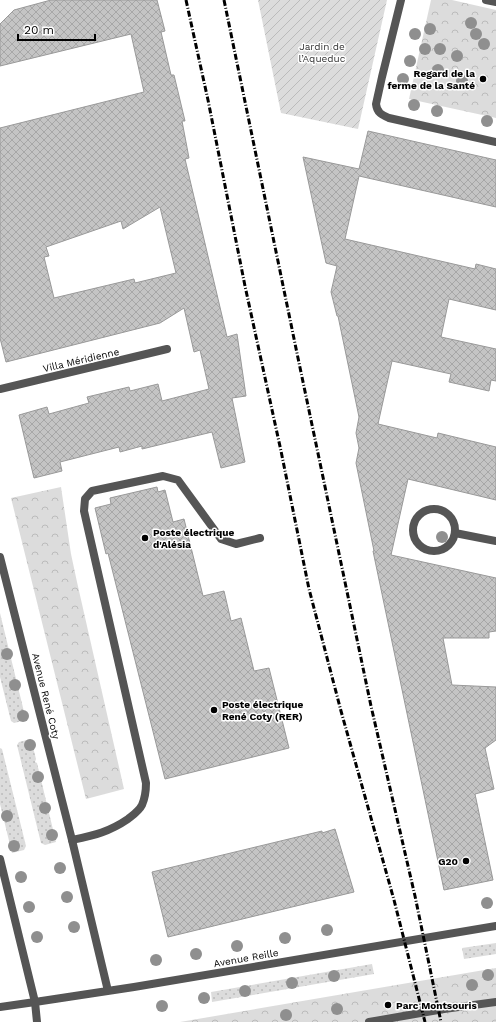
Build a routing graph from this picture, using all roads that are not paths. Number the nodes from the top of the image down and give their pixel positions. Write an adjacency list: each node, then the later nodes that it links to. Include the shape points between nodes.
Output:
1 (401, 0): 4 (street, via 376,104 380,113 390,118)
2 (486, 0): 3 (street)
3 (496, 2)
4 (496, 142)
5 (167, 349): 6 (street, Villa Méridienne)
6 (0, 389)
7 (455, 533): 7 (street, via 451,542 444,548 430,550 418,543 414,525 421,513 437,509 451,517); 9 (street)
8 (260, 538): 11 (street, via 236,544 221,539 178,480 163,476 92,491 85,498 84,510 146,783 141,806 134,815 109,830)
9 (496, 541)
10 (0, 557): 11 (street, Avenue René Coty)
11 (72, 840): 14 (street, Avenue René Coty)
12 (0, 859): 15 (street)
13 (496, 926): 14 (street, Avenue Reille)
14 (108, 991): 15 (street, Avenue Reille)
15 (35, 1002): 17 (street, Avenue Reille); 18 (street)
16 (496, 1002): 19 (street)
17 (0, 1008)
18 (37, 1022)
19 (369, 1022)

